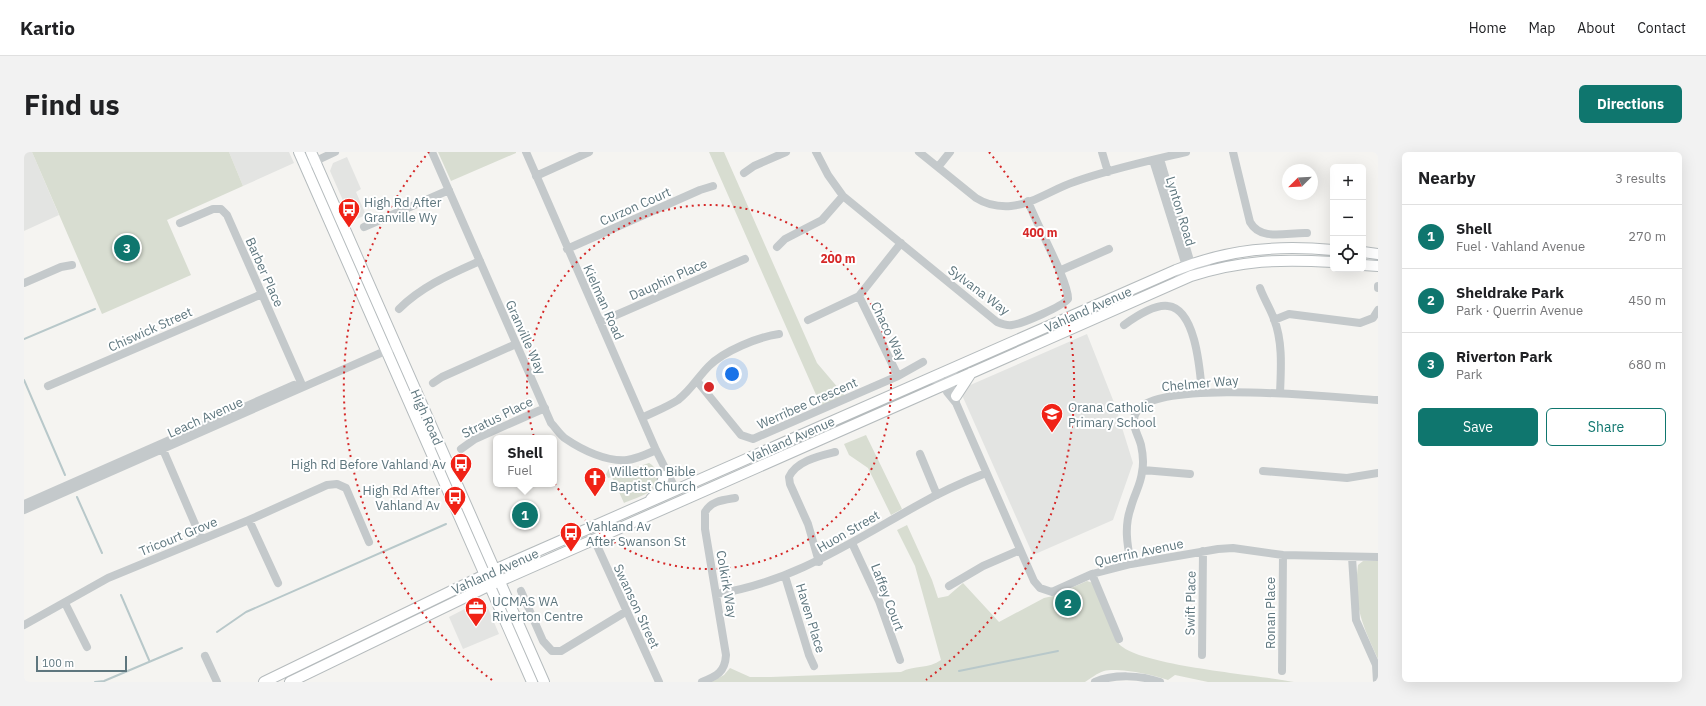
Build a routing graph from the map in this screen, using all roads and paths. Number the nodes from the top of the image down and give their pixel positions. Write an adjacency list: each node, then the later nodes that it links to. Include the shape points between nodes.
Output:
1 (299, 152): 15 (main road, High Road)
2 (335, 152): 13 (street)
3 (432, 152): 21 (street, Granville Way)
4 (526, 152): 19 (street, Kielman Road)
5 (589, 152): 19 (street)
6 (786, 152): 18 (street)
7 (816, 152): 22 (street, Sylvana Way)
8 (919, 152): 16 (street)
9 (950, 152): 16 (street)
10 (1102, 152): 17 (street)
11 (1186, 152): 14 (street)
12 (1232, 152): 26 (street, via 1250,222 1255,230 1263,234)
13 (313, 157): 15 (street); 55 (main road, High Road)
14 (1156, 159): 17 (street); 40 (street, Lynton Road)
15 (305, 166): 57 (main road, High Road)
16 (938, 167): 23 (street, via 984,203 1001,206)
17 (1108, 172): 23 (street, via 1071,182)
18 (744, 173)
19 (536, 176): 29 (street, Kielman Road)
20 (713, 186): 29 (street, Curzon Court)
21 (449, 190): 25 (street); 35 (street, Granville Way)
22 (843, 196): 27 (street, Sylvana Way); 28 (street, via 822,220 785,239)
23 (1028, 201): 42 (street, Sylvana Way)
24 (180, 223): 46 (street, Barber Place, via 213,209 221,209 227,215)
25 (364, 227)
26 (1307, 233)
27 (901, 243): 42 (street, Sylvana Way, via 997,322 1008,326 1066,302 1068,295); 47 (street)
28 (777, 247)
29 (568, 249): 52 (street, Kielman Road)
30 (1109, 249): 42 (street)
31 (1330, 250): 40 (main road, Vahland Avenue, via 1255,249 1226,254)
32 (1366, 252): 33 (main road)
33 (1378, 254)
34 (745, 259): 52 (street, Dauphin Place)
35 (480, 261): 48 (street, via 429,285); 56 (street, Granville Way)
36 (1330, 262): 38 (main road, Vahland Avenue, via 1274,260)
37 (72, 265): 43 (street)
38 (1235, 265): 40 (street, via 1228,262 1199,269); 44 (main road, Vahland Avenue, via 1191,276)
39 (1366, 265): 41 (main road)
40 (1188, 266): 44 (street); 59 (main road, Vahland Avenue)
41 (1378, 266)
42 (1059, 271)
43 (24, 283)
44 (1172, 285): 60 (main road, Vahland Avenue)
45 (1260, 288): 51 (street)
46 (262, 294): 66 (street, Barber Place); 67 (street, Chiswick Street)
47 (859, 296): 50 (street); 61 (street, Chaco Way)
48 (400, 309)
49 (1378, 310): 51 (street, via 1372,318 1360,323 1289,314)
50 (808, 320)
51 (1274, 320): 69 (street, via 1281,354)
52 (600, 322): 73 (street, Kielman Road)
53 (1124, 325): 68 (street, via 1158,307 1169,306 1179,310 1186,319 1196,347)
54 (779, 334): 63 (street, via 766,336 719,358)
55 (395, 344): 57 (street, Leach Avenue); 106 (main road, High Road)
56 (516, 344): 64 (street); 72 (street, Granville Way)
57 (385, 348): 66 (street, Leach Avenue); 108 (main road, High Road)
58 (923, 362): 61 (street, Werribee Crescent)
59 (956, 367): 62 (main road, Vahland Avenue); 65 (street)
60 (971, 373): 65 (main road, Vahland Avenue); 70 (main road)
61 (898, 376): 63 (street, Werribee Crescent, via 753,439 741,435)
62 (928, 379): 65 (street); 86 (main road, Vahland Avenue)
63 (697, 381): 73 (street, via 678,400)
64 (433, 383)
65 (948, 383): 70 (street, Querrin Avenue, via 947,392); 87 (main road, Vahland Avenue)
66 (302, 384): 74 (street, Leach Avenue)
67 (48, 386)
68 (1202, 392): 69 (street, Chelmer Way); 80 (street, Chelmer Way, via 1160,399 1137,410 1133,423 1140,444)
69 (1280, 393): 71 (street, Chelmer Way)
70 (956, 400): 82 (street, Querrin Avenue)
71 (1378, 400)
72 (545, 408): 75 (street, Stratus Place, via 474,439); 76 (street, Granville Way, via 552,423 564,438 585,450 607,458 626,460 639,458)
73 (642, 418): 76 (street, Kielman Road)
74 (162, 447): 91 (street, Leach Avenue); 92 (street, Leach Avenue); 95 (street)
75 (461, 449)
76 (656, 450): 79 (street, Kielman Road)
77 (834, 452): 104 (street, via 796,467 789,478 808,524)
78 (920, 454): 88 (street)
79 (661, 461): 85 (street, Kielman Road); 86 (street, Kielman Road)
80 (1143, 470): 84 (street); 105 (street, Chelmer Way, via 1128,516 1127,541)
81 (1263, 471): 83 (street, via 1347,478)
82 (986, 473): 88 (street, Huon Street); 99 (street, Querrin Avenue)
83 (1378, 473)
84 (1190, 474)
85 (664, 476): 86 (street, Kielman Road); 90 (main road, via 660,490)
86 (675, 488): 87 (main road, via 682,494); 90 (main road, Vahland Avenue); 93 (main road)
87 (705, 490): 93 (main road, Vahland Avenue)
88 (937, 495): 98 (street, Huon Street)
89 (735, 498): 115 (street, Colkirk Way, via 713,503 705,512 705,529)
90 (647, 503): 106 (main road, Vahland Avenue)
91 (24, 504)
92 (24, 510)
93 (662, 510): 96 (main road, Vahland Avenue)
94 (249, 520): 95 (street, Tricourt Grove); 97 (street, Tricourt Grove, via 327,485 337,484 346,488); 111 (street)
95 (201, 538): 116 (street, Tricourt Grove, via 108,578)
96 (594, 540): 110 (main road, Vahland Avenue); 117 (street, Swanson Street)
97 (369, 542)
98 (852, 543): 104 (street, Huon Street); 123 (street, Laffey Court, via 879,601)
99 (1020, 550): 107 (street, Querrin Avenue, via 1034,581 1047,591 1059,590); 113 (street, via 983,566)
100 (1203, 551): 101 (street, Querrin Avenue, via 1233,548); 105 (street, Querrin Avenue); 121 (street, Swift Place)
101 (1283, 555): 103 (street, Querrin Avenue); 125 (street, Ronan Place)
102 (1378, 557): 103 (street, Querrin Avenue)
103 (1352, 558): 135 (street, via 1356,620 1376,665)
104 (819, 562): 109 (street, Huon Street)
105 (1131, 564): 107 (street, Querrin Avenue)
106 (494, 570): 108 (main road, Vahland Avenue); 110 (main road, High Road)
107 (1092, 574): 119 (street)
108 (484, 575): 112 (main road, High Road); 127 (main road, Vahland Avenue)
109 (785, 576): 115 (street, Huon Street); 124 (street, Haven Place)
110 (499, 581): 112 (main road, Vahland Avenue); 130 (main road, High Road)
111 (278, 584)
112 (489, 585): 128 (main road, Vahland Avenue); 129 (main road, High Road)
113 (949, 586)
114 (522, 591): 117 (street, via 543,641 552,652 561,651)
115 (716, 594): 132 (street, Colkirk Way, via 726,663 722,672)
116 (65, 602): 118 (street, Tricourt Grove); 120 (street)
117 (627, 611): 131 (street, Swanson Street)
118 (24, 624)
119 (1119, 639)
120 (87, 647)
121 (1202, 655)
122 (205, 656): 126 (street)
123 (900, 660)
124 (814, 666)
125 (1282, 671)
126 (217, 682)
127 (266, 682)
128 (290, 682)
129 (532, 682)
130 (544, 682)
131 (659, 682)
132 (702, 682)
133 (1094, 682): 134 (street, via 1115,676)
134 (1160, 682)
135 (1377, 682)

